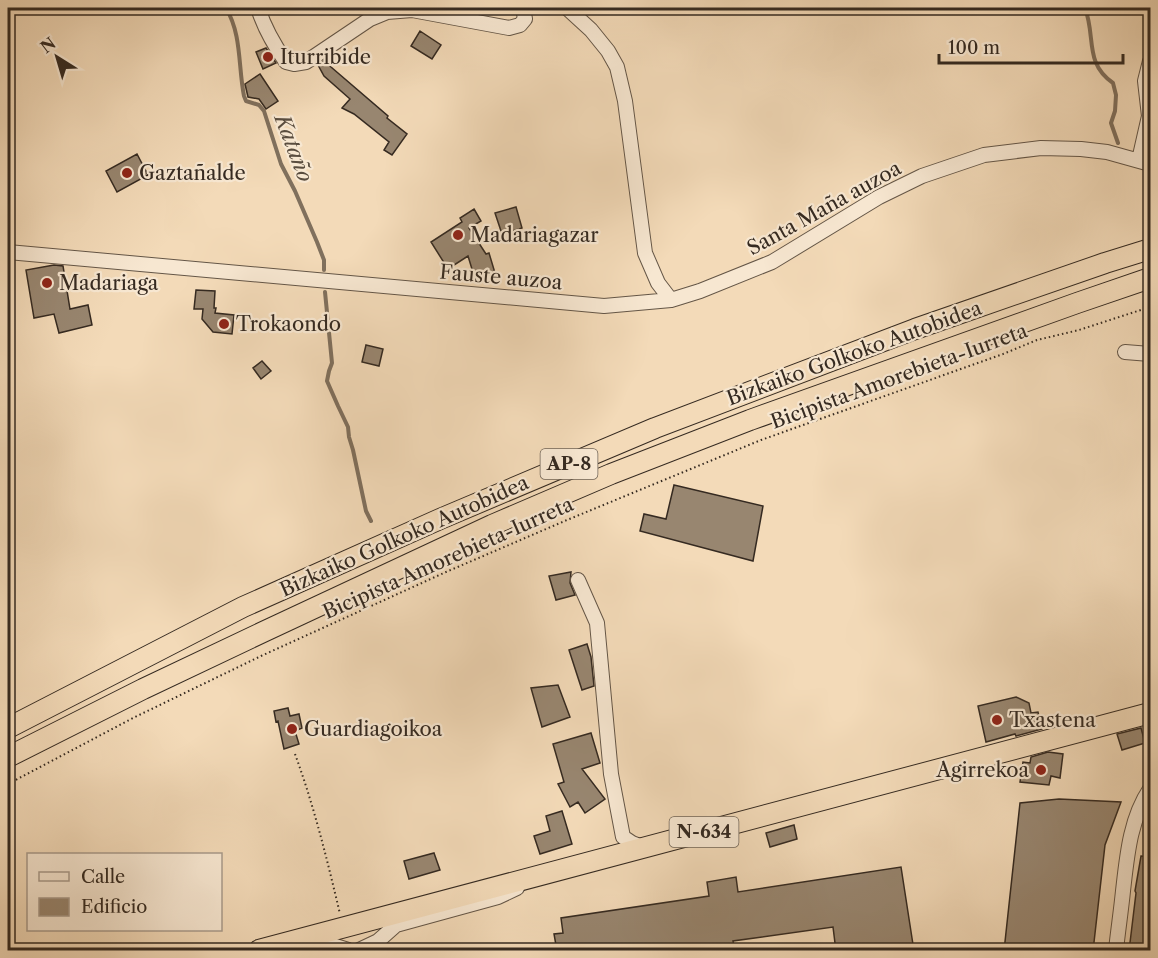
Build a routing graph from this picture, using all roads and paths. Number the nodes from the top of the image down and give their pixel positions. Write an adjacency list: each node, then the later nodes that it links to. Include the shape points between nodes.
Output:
1 (258, 8): 2 (street, via 279,52 286,62 294,64 306,62 387,12 412,10 509,28 525,19)
2 (523, 8)
3 (567, 8): 9 (street, via 591,30 617,68 645,254 658,284)
4 (1150, 61): 5 (street, Santa Maña auzoa, via 1145,81 1149,116)
5 (1145, 162): 9 (street, Santa Maña auzoa, via 1081,149 1041,148 984,155 922,176 879,197 772,262)
6 (1150, 249): 15 (highway, Bizkaiko Golkoko Autobidea / AP-8, via 904,333 655,428 243,607)
7 (8, 252): 9 (street, Fauste auzoa, via 604,306)
8 (1150, 278): 17 (highway, Bizkaiko Golkoko Autobidea / AP-8, via 750,420 611,474 263,632)
9 (671, 300)
10 (1150, 307): 18 (path, Bicipista Amorebieta-Iurreta, via 1037,340 794,427 659,481 261,656)
11 (1125, 352): 12 (street)
12 (1150, 354)
13 (578, 580): 20 (street, via 597,623 611,774)
14 (1150, 713): 21 (highway, N-634)
15 (8, 728)
16 (296, 754): 24 (path, via 325,848)
17 (8, 757)
18 (8, 784)
19 (1150, 789): 29 (street, via 1128,843)
20 (624, 837): 21 (street); 22 (street)
21 (645, 848): 22 (highway, N-634)
22 (599, 860): 23 (highway, N-634)
23 (537, 876): 24 (highway, N-634); 28 (street, via 498,897 396,925)
24 (343, 928): 25 (highway, N-634)
25 (259, 951)
26 (297, 951): 27 (street, via 330,944)
27 (348, 951)
28 (359, 951)
29 (1116, 951)

